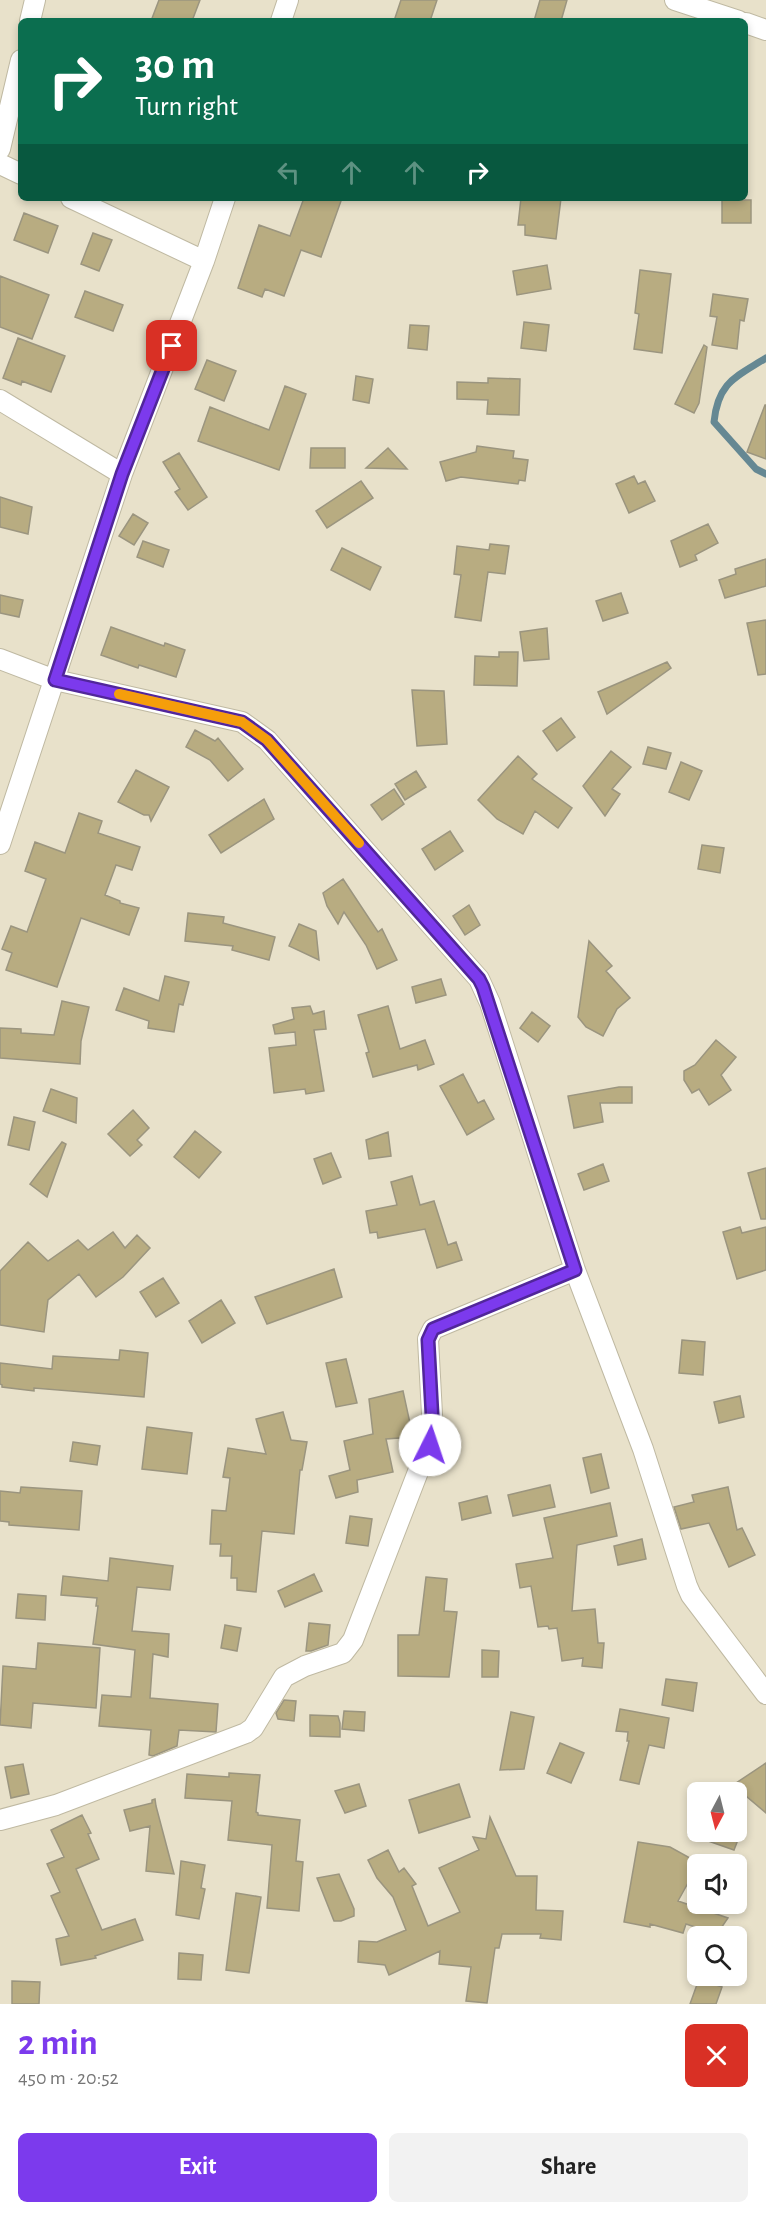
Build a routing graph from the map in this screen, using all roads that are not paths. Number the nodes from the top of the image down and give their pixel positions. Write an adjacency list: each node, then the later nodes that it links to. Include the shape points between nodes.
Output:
1 (35, 0): 4 (street)
2 (288, 0): 5 (street)
3 (675, 0): 6 (street)
4 (31, 18)
5 (282, 18)
6 (730, 18)
7 (748, 24): 8 (street)
8 (766, 30)
9 (18, 73): 10 (street)
10 (0, 149)
11 (0, 164): 12 (street)
12 (18, 173)
13 (77, 201): 15 (street)
14 (224, 201): 15 (street)
15 (204, 261): 17 (street)
16 (0, 400): 17 (street)
17 (122, 474): 19 (street)
18 (0, 659): 19 (street)
19 (55, 680): 20 (street); 21 (street, via 242,722 255,729 479,979)
20 (0, 844)
21 (575, 1270): 22 (street, via 644,1449 691,1596); 23 (street, via 429,1333 433,1433 353,1640 343,1653 284,1677 246,1733 40,1811)
22 (766, 1694)
23 (0, 1820)

